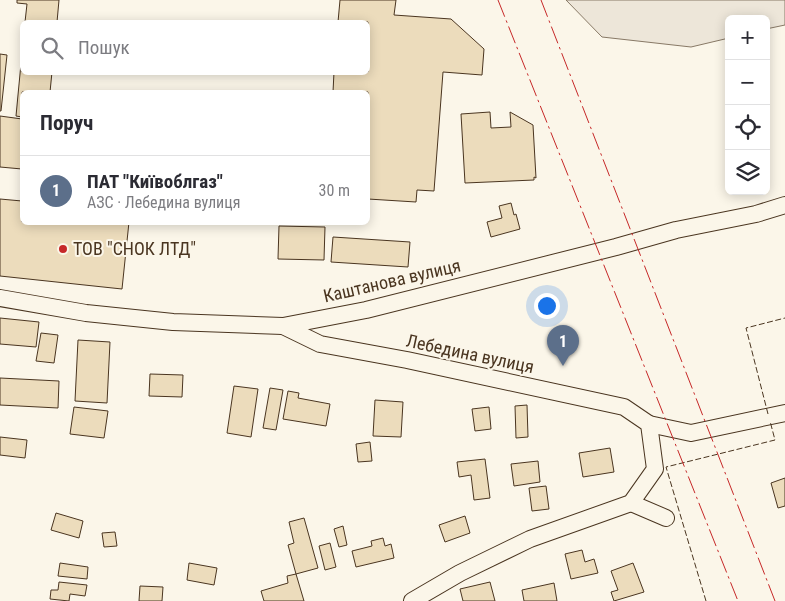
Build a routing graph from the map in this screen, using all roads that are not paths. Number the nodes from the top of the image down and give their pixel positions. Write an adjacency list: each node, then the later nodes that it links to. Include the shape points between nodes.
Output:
1 (785, 205): 3 (street, Каштанова вулиця, via 366,310)
2 (0, 298): 3 (street, Каштанова вулиця, via 86,314 173,322)
3 (283, 326): 5 (street, Лебедина вулиця, via 320,344 624,407)
4 (785, 413): 5 (street, via 691,433)
5 (649, 424): 6 (street, via 656,469)
6 (631, 503): 7 (street); 8 (street, via 530,539 460,573)
7 (666, 518)
8 (415, 600)

